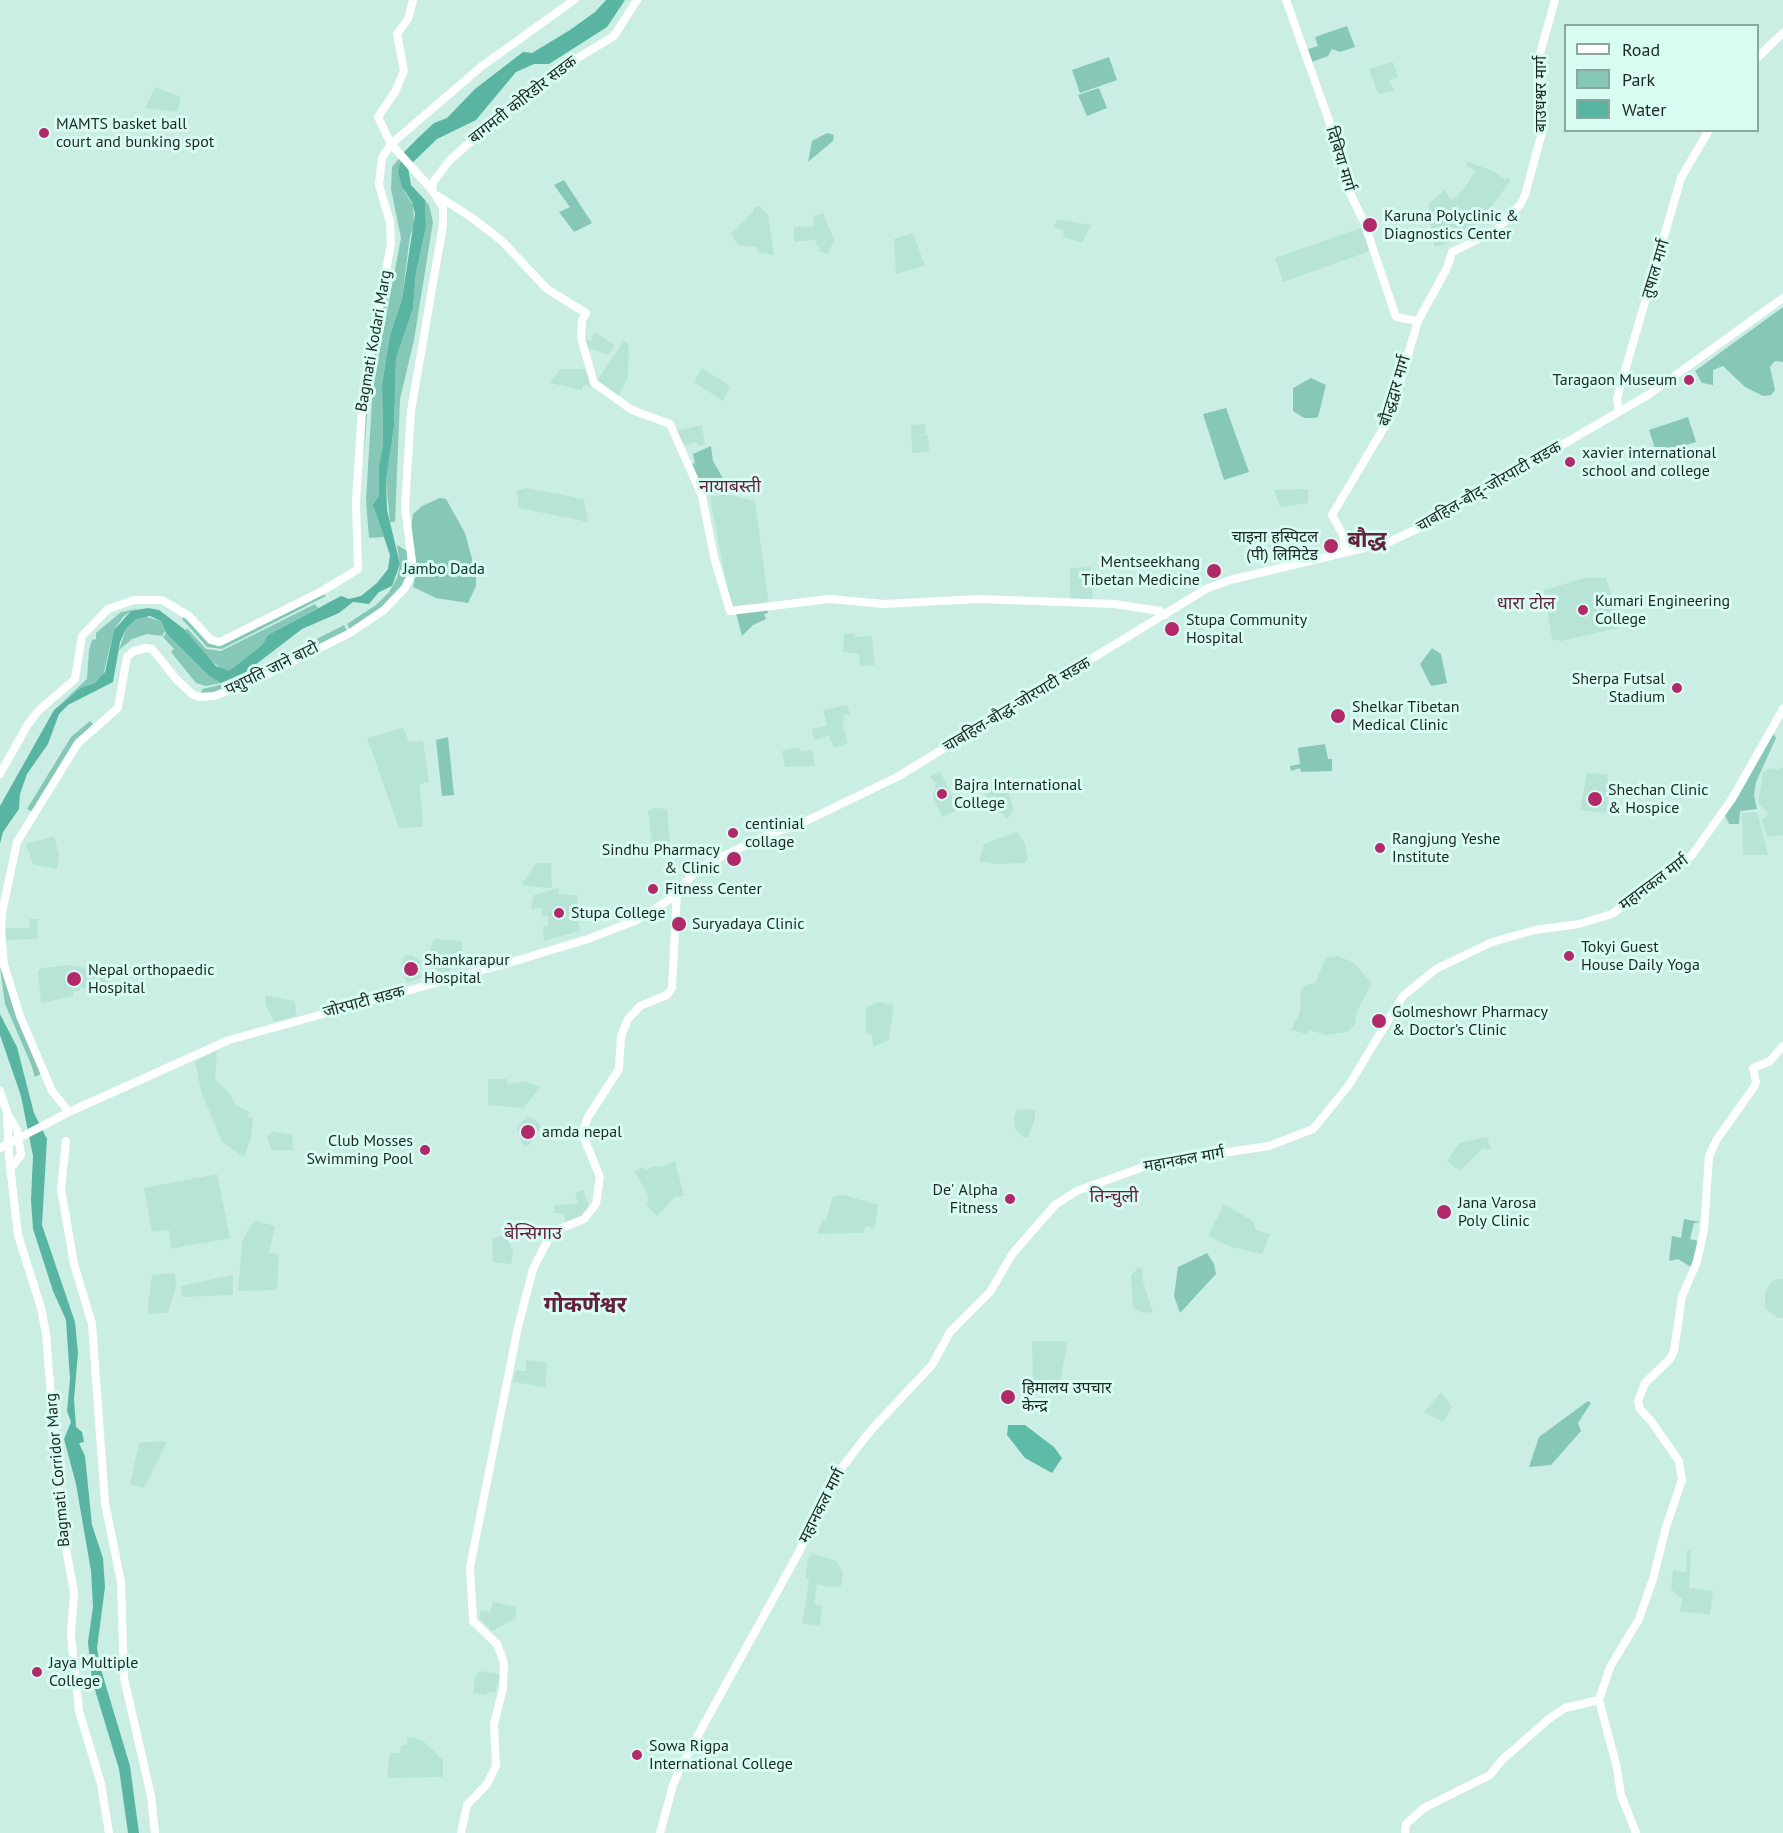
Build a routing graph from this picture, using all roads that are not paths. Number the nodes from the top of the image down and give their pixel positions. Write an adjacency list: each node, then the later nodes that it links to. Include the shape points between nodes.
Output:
1 (413, 0): 9 (main road, via 408,19 397,34 404,71 378,117)
2 (574, 0): 9 (main road, via 499,53)
3 (637, 0): 10 (main road, बागमती कोरिडोर सडक, via 614,36 556,71 441,169 433,182)
4 (1286, 0): 13 (main road, दिबिया मार्ग, via 1342,161 1346,185 1364,222 1396,317)
5 (1555, 0): 11 (main road, बाउधश्वर मार्ग, via 1539,57 1542,132 1525,195 1495,231 1452,252)
6 (1783, 33): 7 (main road)
7 (1759, 56)
8 (1708, 132): 14 (main road, तुषाल मार्ग, via 1682,178 1617,398)
9 (393, 146): 10 (main road); 19 (main road, Bagmati Kodari Marg, via 380,165 391,243 363,393 356,502 357,569 324,590 220,642 208,638 189,616 162,600 134,600 108,609 82,636 75,679 28,723)
10 (434, 192): 17 (main road, via 502,241 547,289 586,313 581,338 594,383 632,410 670,424 702,496 730,611 830,599 892,604 979,599 1114,604); 27 (main road, पशुपति जाने बाटो, via 443,210 441,238 411,411 405,507 412,562 405,588 384,610 350,633 252,682 214,696 192,694 152,649 134,651 127,657 118,708 78,743 17,842 2,913 4,965 17,1008 52,1091)
11 (1434, 290): 13 (main road, बौद्धद्वार मार्ग)
12 (1783, 298): 14 (main road, चाबहिल-बौद्-जोरपाटी सडक, via 1648,395)
13 (1418, 321): 16 (main road, बौद्धद्वार मार्ग, via 1389,419 1332,515 1343,535)
14 (1619, 411): 15 (main road, चाबहिल-बौद्-जोरपाटी सडक, via 1424,525)
15 (1370, 547): 16 (main road, चाबहिल-बौद्ध-जोरपाटी सडक)
16 (1346, 552): 17 (main road, चाबहिल-बौद्ध-जोरपाटी सडक, via 1230,580 1206,589)
17 (1165, 615): 20 (main road, चाबहिल-बौद्ध-जोरपाटी सडक, via 897,777 700,867)
18 (1783, 709): 36 (main road, महानकल मार्ग, via 1732,799 1692,855 1612,914 1492,942 1436,969 1403,996 1349,1085 1313,1129 1269,1146 1154,1163 1077,1191 1055,1206 1013,1253 990,1292 951,1332 932,1365 840,1468 800,1550 685,1758)
19 (0, 774)
20 (677, 891): 21 (main road, चाबहिल-बौद्ध-जोरपाटी सडक); 35 (main road, via 672,988 667,995 640,1006 628,1019 621,1036 619,1069 582,1133 600,1177 596,1204 584,1219 550,1236 533,1269 518,1327 470,1567 473,1621 497,1644 504,1663 503,1689 494,1724 496,1766 487,1784 467,1805)
21 (670, 899): 27 (main road, जोरपाटी सडक, via 637,920 588,939 230,1040)
22 (1783, 1046): 23 (main road)
23 (1764, 1064): 24 (main road); 24 (main road, via 1753,1068)
24 (1755, 1079): 32 (main road, via 1754,1087 1709,1156 1704,1229 1697,1262 1682,1296 1674,1351 1641,1390 1639,1408 1679,1461 1682,1480 1639,1619 1610,1667)
25 (0, 1091): 26 (main road)
26 (7, 1112): 28 (main road, Bagmati Corridor Marg); 31 (main road, via 20,1144 20,1159)
27 (66, 1114): 28 (main road, जोरपाटी सडक)
28 (11, 1142): 30 (main road, जोरपाटी सडक); 31 (main road, Bagmati Corridor Marg)
29 (66, 1142): 34 (main road, via 61,1189 74,1264 92,1324 105,1503 121,1582 124,1678 147,1777)
30 (0, 1148)
31 (11, 1168): 33 (main road, Bagmati Corridor Marg, via 18,1235 46,1334 60,1510 74,1592 71,1636 79,1711 101,1784)
32 (1599, 1700): 37 (main road, via 1565,1708 1550,1718 1502,1760 1490,1776 1424,1808 1406,1824); 38 (main road, via 1621,1795)
33 (109, 1833)
34 (155, 1833)
35 (461, 1833)
36 (660, 1833)
37 (1405, 1833)
38 (1636, 1833)

